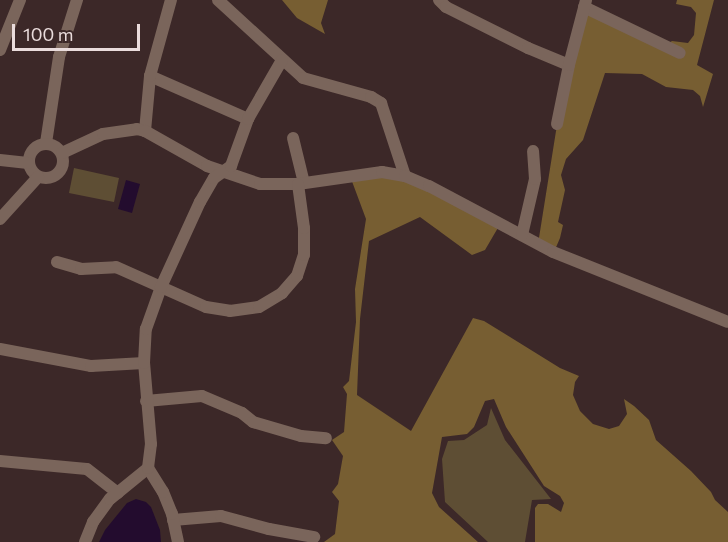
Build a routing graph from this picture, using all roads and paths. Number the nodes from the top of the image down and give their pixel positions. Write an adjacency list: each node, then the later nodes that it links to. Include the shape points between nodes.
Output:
1 (20, 0): 7 (street)
2 (77, 0): 16 (street, via 59,57)
3 (171, 0): 11 (street)
4 (218, 0): 9 (street)
5 (439, 0): 10 (street, via 446,7)
6 (585, 3): 8 (street); 10 (street)
7 (0, 50)
8 (680, 53)
9 (282, 60): 12 (street); 22 (street, via 303,78 371,96 381,103)
10 (568, 65): 13 (street)
11 (150, 76): 12 (street); 14 (street)
12 (248, 119): 21 (street)
13 (557, 124)
14 (145, 131): 18 (street, via 103,134); 21 (street)
15 (293, 138): 24 (street)
16 (46, 143): 18 (street); 20 (street, via 33,149)
17 (533, 152): 26 (street, via 535,179)
18 (62, 153): 23 (street, via 63,164 58,173 49,178)
19 (0, 160): 20 (street)
20 (28, 163): 23 (street)
21 (225, 173): 24 (street, via 260,184); 28 (street, via 214,178 200,202)
22 (405, 176): 24 (street, via 382,172 348,174); 26 (street)
23 (38, 177): 25 (street)
24 (301, 183): 28 (street, via 304,255 297,276 282,293 259,307 230,311 207,307)
25 (0, 219)
26 (522, 235): 29 (street, via 553,252)
27 (57, 262): 28 (street, via 81,269 116,267)
28 (161, 287): 31 (street, via 146,329)
29 (728, 322)
30 (0, 348): 31 (street, via 91,366)
31 (144, 363): 32 (street)
32 (146, 401): 33 (street, via 202,396 242,413 253,422 301,436); 35 (street, via 151,444)
33 (326, 438)
34 (0, 461): 36 (street, via 87,469)
35 (148, 468): 36 (street); 37 (street, via 163,492)
36 (118, 493): 39 (street, via 93,522)
37 (173, 520): 38 (street, via 221,516); 40 (street)
38 (314, 537)
39 (86, 542)
40 (178, 542)

